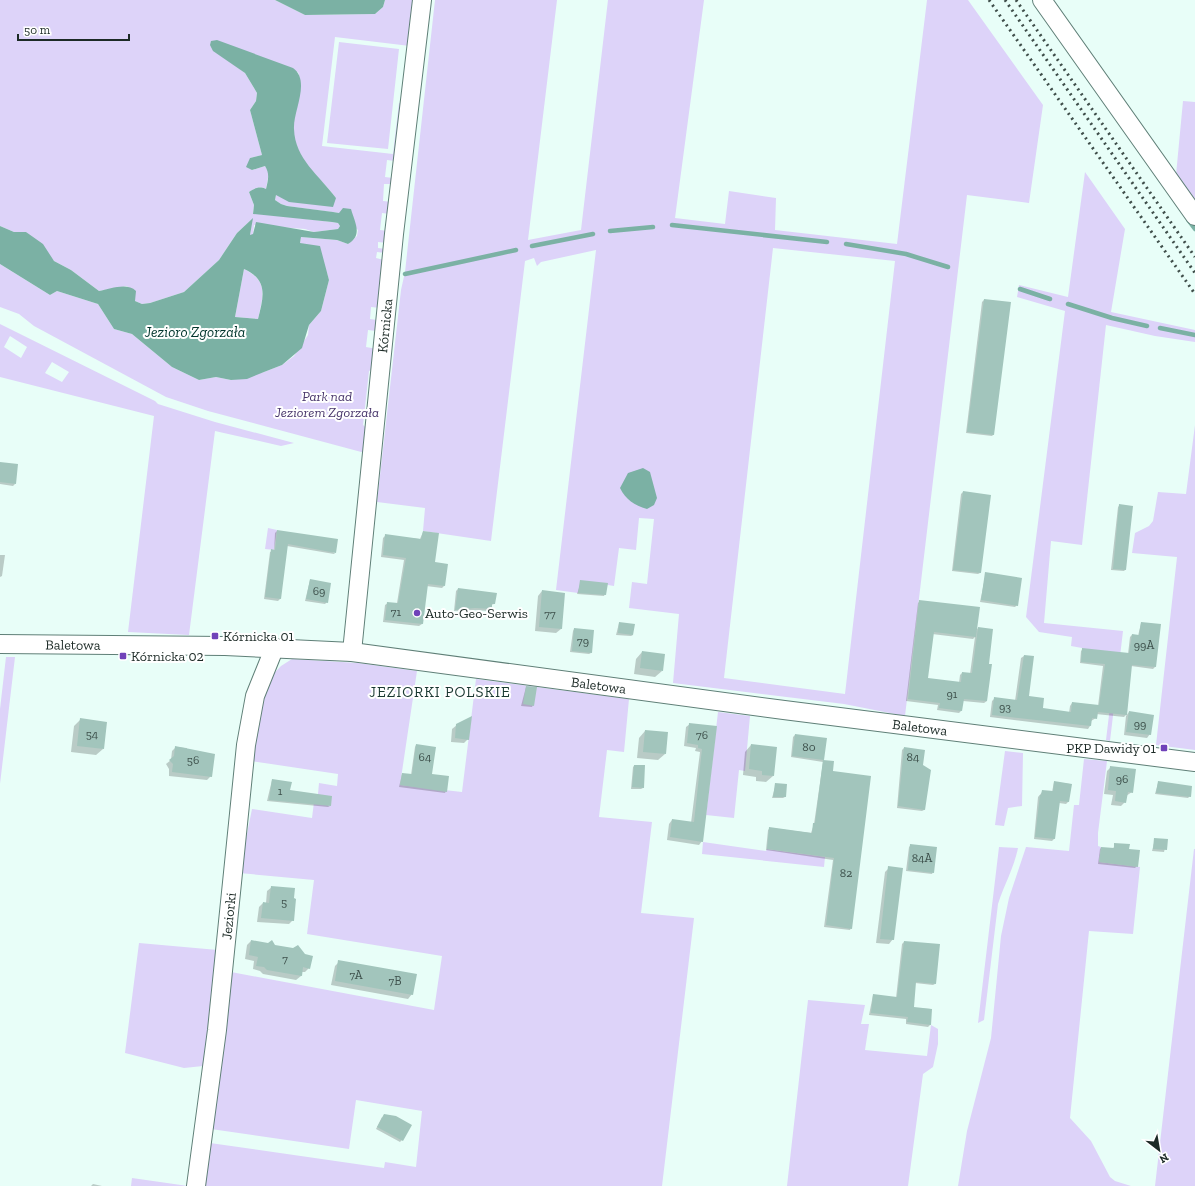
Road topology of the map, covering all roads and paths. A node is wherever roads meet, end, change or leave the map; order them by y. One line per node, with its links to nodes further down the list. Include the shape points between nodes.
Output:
1 (422, 0): 6 (street, Kórnicka, via 394,234)
2 (1042, 0): 3 (street)
3 (1195, 216)
4 (0, 644): 5 (street, Baletowa, via 226,646)
5 (274, 649): 6 (street, Baletowa); 8 (street, Jeziorki, via 255,696 246,745 218,1022)
6 (352, 652): 7 (street, Baletowa)
7 (1195, 762)
8 (196, 1186)

